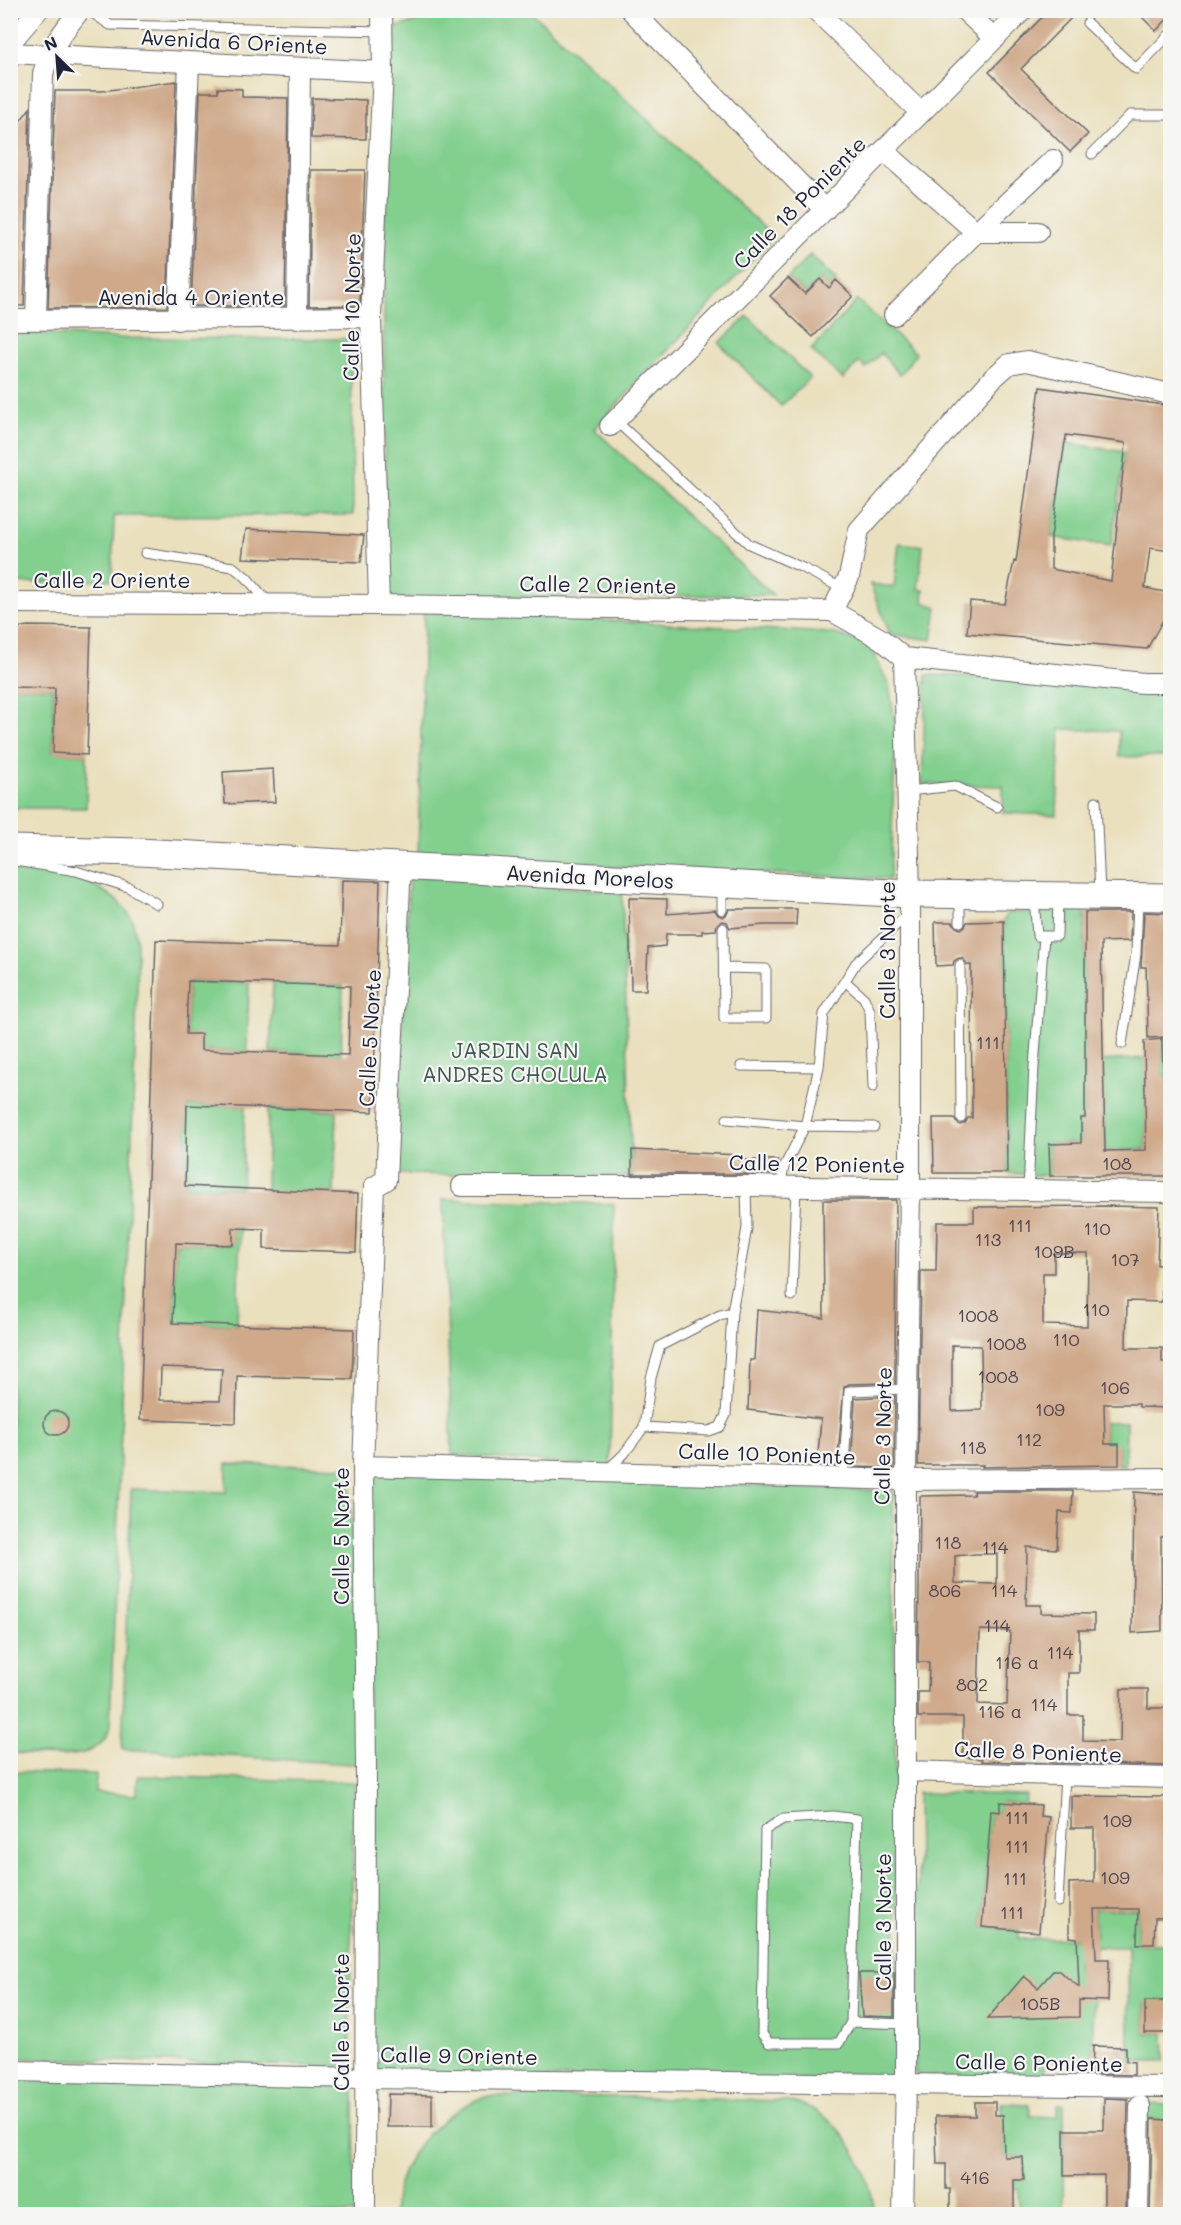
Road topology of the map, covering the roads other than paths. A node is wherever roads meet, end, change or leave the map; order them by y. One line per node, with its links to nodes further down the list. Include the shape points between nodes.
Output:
1 (38, 10): 13 (street)
2 (80, 10): 15 (street)
3 (88, 10): 10 (lane, via 110,25)
4 (382, 10): 10 (street, Calle 10 Norte)
5 (631, 10): 24 (street)
6 (816, 10): 19 (street)
7 (964, 10): 12 (street)
8 (1023, 10): 12 (street, Calle 18 Poniente)
9 (1088, 23): 11 (lane, via 1136,69)
10 (383, 31): 18 (street, Calle 10 Norte)
11 (1170, 34)
12 (995, 39): 19 (street, Calle 18 Poniente)
13 (10, 43)
14 (10, 53): 15 (street, Avenida 6 Oriente)
15 (48, 56): 16 (street, Avenida 6 Oriente); 31 (street, via 43,74)
16 (189, 63): 17 (street, Avenida 6 Oriente); 32 (street)
17 (300, 69): 18 (street, Avenida 6 Oriente); 29 (street)
18 (383, 72): 28 (street, Calle 10 Norte)
19 (921, 114): 21 (street, Calle 18 Poniente)
20 (1170, 115): 22 (lane, via 1130,115)
21 (884, 151): 24 (street, Calle 18 Poniente); 25 (street)
22 (1092, 154)
23 (1053, 160): 25 (street)
24 (825, 210): 34 (street, Calle 18 Poniente)
25 (976, 232): 26 (street); 27 (street)
26 (1038, 232)
27 (894, 315)
28 (371, 317): 29 (street, Avenida 4 Oriente); 39 (street, Calle 10 Norte)
29 (297, 319): 32 (street, Avenida 4 Oriente)
30 (10, 320): 31 (street, Avenida 4 Oriente)
31 (36, 320): 32 (street, Avenida 4 Oriente)
32 (178, 320)
33 (1170, 394): 36 (street, via 1027,361 1009,364 859,530)
34 (613, 423): 36 (lane, via 749,544)
35 (145, 553): 38 (lane, via 232,567)
36 (843, 589): 40 (street)
37 (10, 603): 38 (street, Calle 2 Oriente)
38 (270, 604): 39 (street, Calle 2 Oriente)
39 (379, 605): 40 (street, Calle 2 Oriente)
40 (832, 611): 41 (street, Calle 2 Oriente, via 881,639)
41 (904, 658): 42 (street); 43 (street, Calle 3 Norte)
42 (1170, 683)
43 (908, 791): 45 (lane, via 955,786); 55 (street, Calle 3 Norte)
44 (1096, 801): 52 (lane)
45 (998, 807)
46 (10, 849): 48 (main road, Avenida Morelos)
47 (10, 860): 56 (lane, via 76,871 128,886)
48 (401, 865): 49 (main road, Avenida Morelos); 82 (street, Calle 5 Norte, via 386,1180 374,1187)
49 (722, 883): 55 (main road, Avenida Morelos); 57 (lane)
50 (960, 894): 51 (main road, Avenida Morelos); 55 (main road, Avenida Morelos); 58 (lane)
51 (1046, 895): 52 (main road, Avenida Morelos); 60 (lane, via 1037,936); 60 (lane, via 1057,936)
52 (1100, 896): 53 (main road, Avenida Morelos)
53 (1138, 897): 54 (main road, Avenida Morelos); 64 (lane, via 1136,954)
54 (1170, 897)
55 (910, 903): 63 (lane); 75 (street, Calle 3 Norte)
56 (158, 904)
57 (722, 910)
58 (960, 922)
59 (723, 928): 62 (lane)
60 (1044, 936): 76 (lane)
61 (960, 965): 68 (lane)
62 (725, 968): 62 (lane, via 724,1018 766,1018 766,969)
63 (844, 981): 66 (lane, via 824,1014); 67 (lane, via 864,998 870,1011)
64 (1122, 1044)
65 (741, 1066): 66 (lane)
66 (819, 1067): 70 (lane)
67 (873, 1087)
68 (961, 1118)
69 (727, 1119): 70 (lane)
70 (805, 1126): 71 (lane); 74 (lane, via 784,1167)
71 (874, 1127)
72 (746, 1185): 73 (street, Calle 12 Poniente); 74 (street, Calle 12 Poniente); 79 (lane, via 747,1228)
73 (462, 1186)
74 (788, 1187): 75 (street, Calle 12 Poniente); 78 (lane)
75 (910, 1188): 76 (street, Calle 12 Poniente, via 961,1184); 80 (street, Calle 3 Norte)
76 (1028, 1190): 77 (street, Calle 12 Poniente)
77 (1170, 1192)
78 (792, 1296)
79 (732, 1311): 81 (lane, via 660,1346); 81 (lane, via 726,1414 720,1427 709,1431)
80 (907, 1389): 85 (lane, via 849,1391); 86 (street, Calle 3 Norte)
81 (644, 1427): 83 (lane)
82 (363, 1466): 83 (street, Calle 10 Poniente); 94 (street, Calle 5 Norte)
83 (604, 1472): 85 (street, Calle 10 Poniente)
84 (1170, 1478): 86 (street, Calle 10 Poniente)
85 (843, 1479): 86 (street, Calle 10 Poniente)
86 (906, 1480): 87 (street, Calle 3 Norte)
87 (905, 1771): 88 (street, Calle 8 Poniente); 92 (street, Calle 3 Norte)
88 (1065, 1775): 89 (street, Calle 8 Poniente); 90 (lane)
89 (1170, 1778)
90 (1058, 1902)
91 (851, 2022): 91 (lane, via 839,2043 769,2043 762,2034 765,1830 783,1819 857,1819); 92 (lane)
92 (906, 2024): 95 (street, Calle 3 Norte)
93 (10, 2071): 94 (street, Calle 9 Oriente)
94 (363, 2078): 95 (street, Calle 9 Oriente); 98 (street, Calle 5 Norte)
95 (906, 2084): 96 (street, Calle 6 Poniente); 99 (street, Calle 3 Norte)
96 (1170, 2087)
97 (1140, 2106): 100 (street)
98 (365, 2214)
99 (903, 2214)
100 (1138, 2214)

